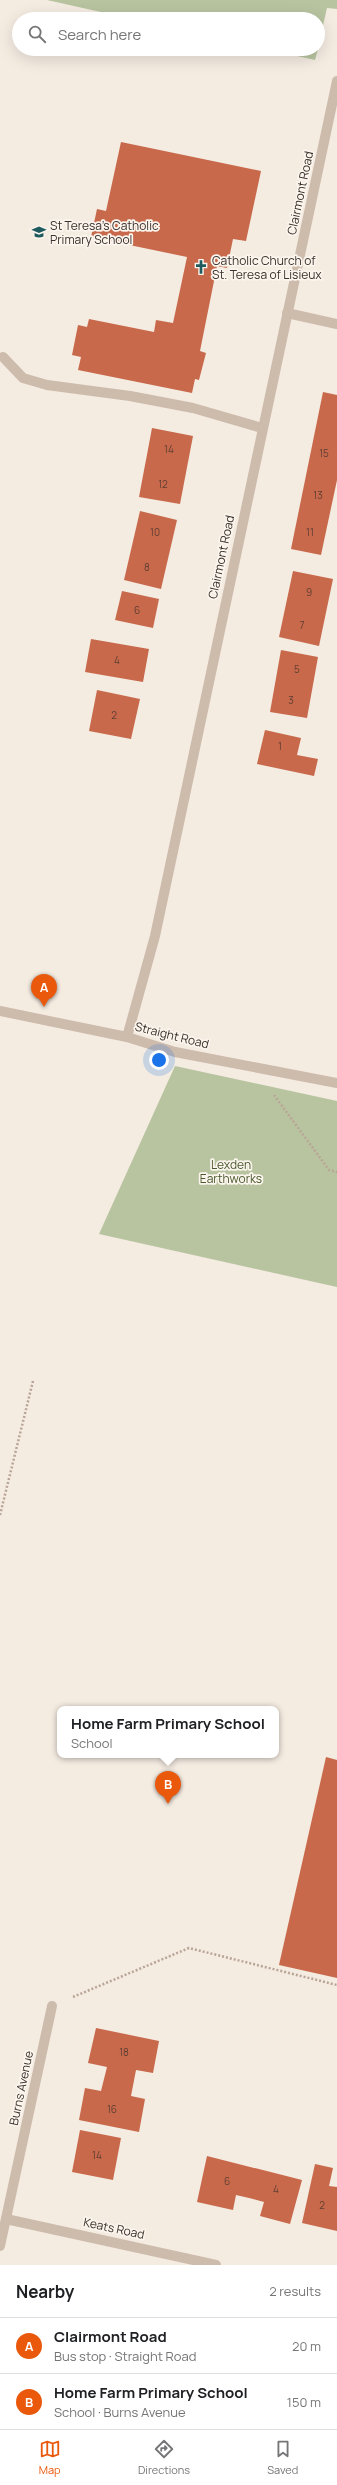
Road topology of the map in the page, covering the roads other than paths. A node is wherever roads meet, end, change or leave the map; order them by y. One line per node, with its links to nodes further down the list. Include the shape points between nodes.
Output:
1 (337, 81): 2 (street, Clairmont Road)
2 (288, 313): 3 (street); 5 (street, Clairmont Road)
3 (337, 324)
4 (3, 356): 5 (street, via 24,378 47,385 130,396 193,408)
5 (262, 428): 7 (street, Clairmont Road, via 155,936)
6 (0, 1011): 7 (street, Straight Road)
7 (127, 1037): 8 (street, Straight Road, via 175,1052)
8 (337, 1083)
9 (52, 2006): 10 (street, Burns Avenue)
10 (6, 2219): 11 (street, Burns Avenue); 12 (street, Keats Road)
11 (0, 2246)
12 (216, 2265)

